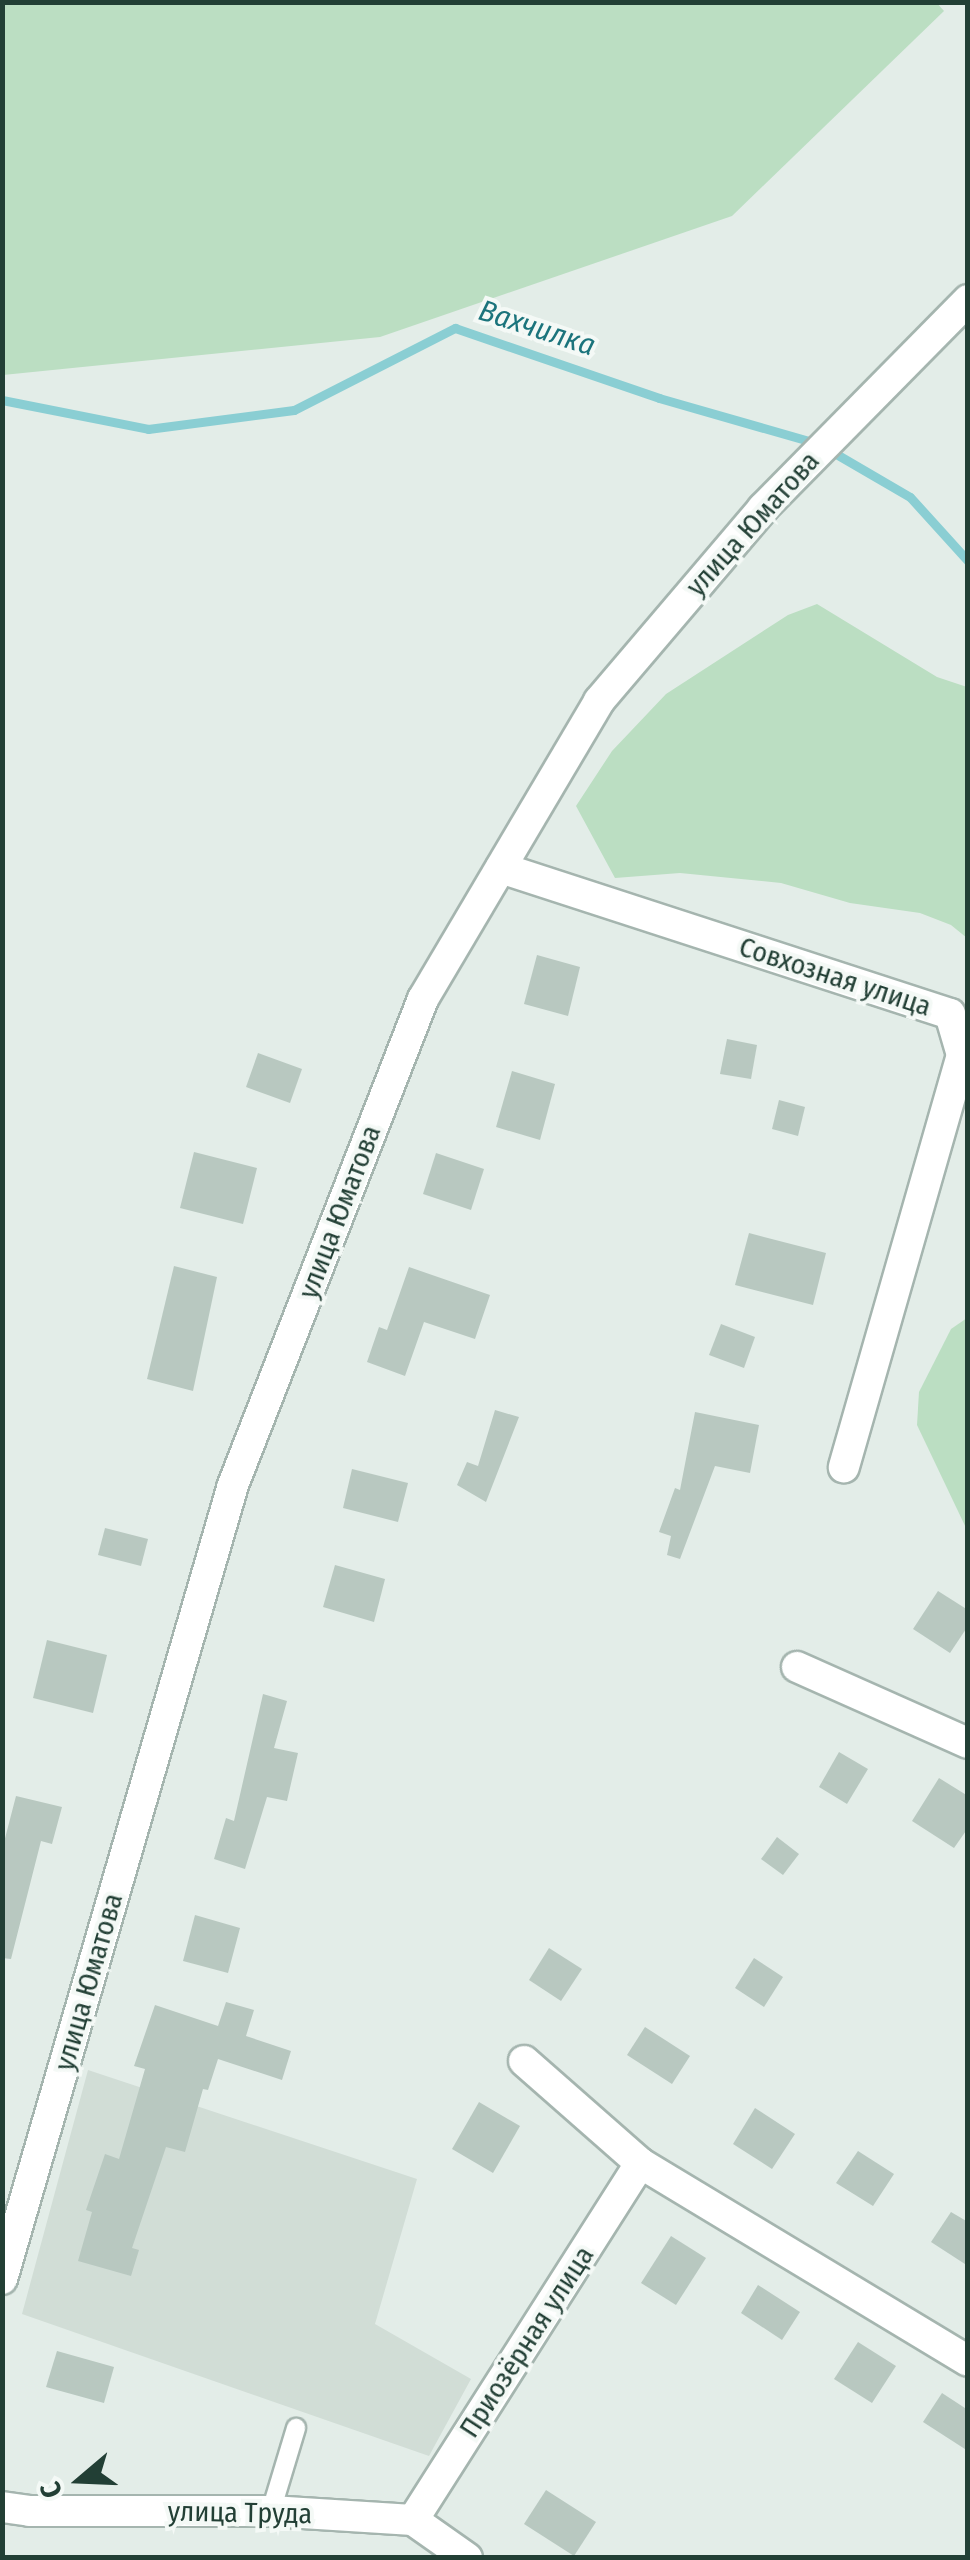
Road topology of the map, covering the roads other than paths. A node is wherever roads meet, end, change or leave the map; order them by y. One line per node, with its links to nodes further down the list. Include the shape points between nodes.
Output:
1 (968, 300): 2 (street, улица Юматова, via 763,508 599,701)
2 (500, 868): 3 (street, Совхозная улица, via 950,1014 962,1055); 8 (street, улица Юматова, via 424,999 233,1485)
3 (844, 1467)
4 (797, 1667): 5 (street)
5 (968, 1742)
6 (524, 2062): 7 (street)
7 (640, 2164): 10 (street); 14 (street, Приозёрная улица)
8 (8, 2238): 9 (street, улица Юматова)
9 (2, 2279)
10 (968, 2360)
11 (296, 2428): 13 (lane)
12 (2, 2507): 13 (street, улица Труда)
13 (271, 2511): 14 (street, улица Труда)
14 (413, 2520): 15 (street)
15 (466, 2558)

